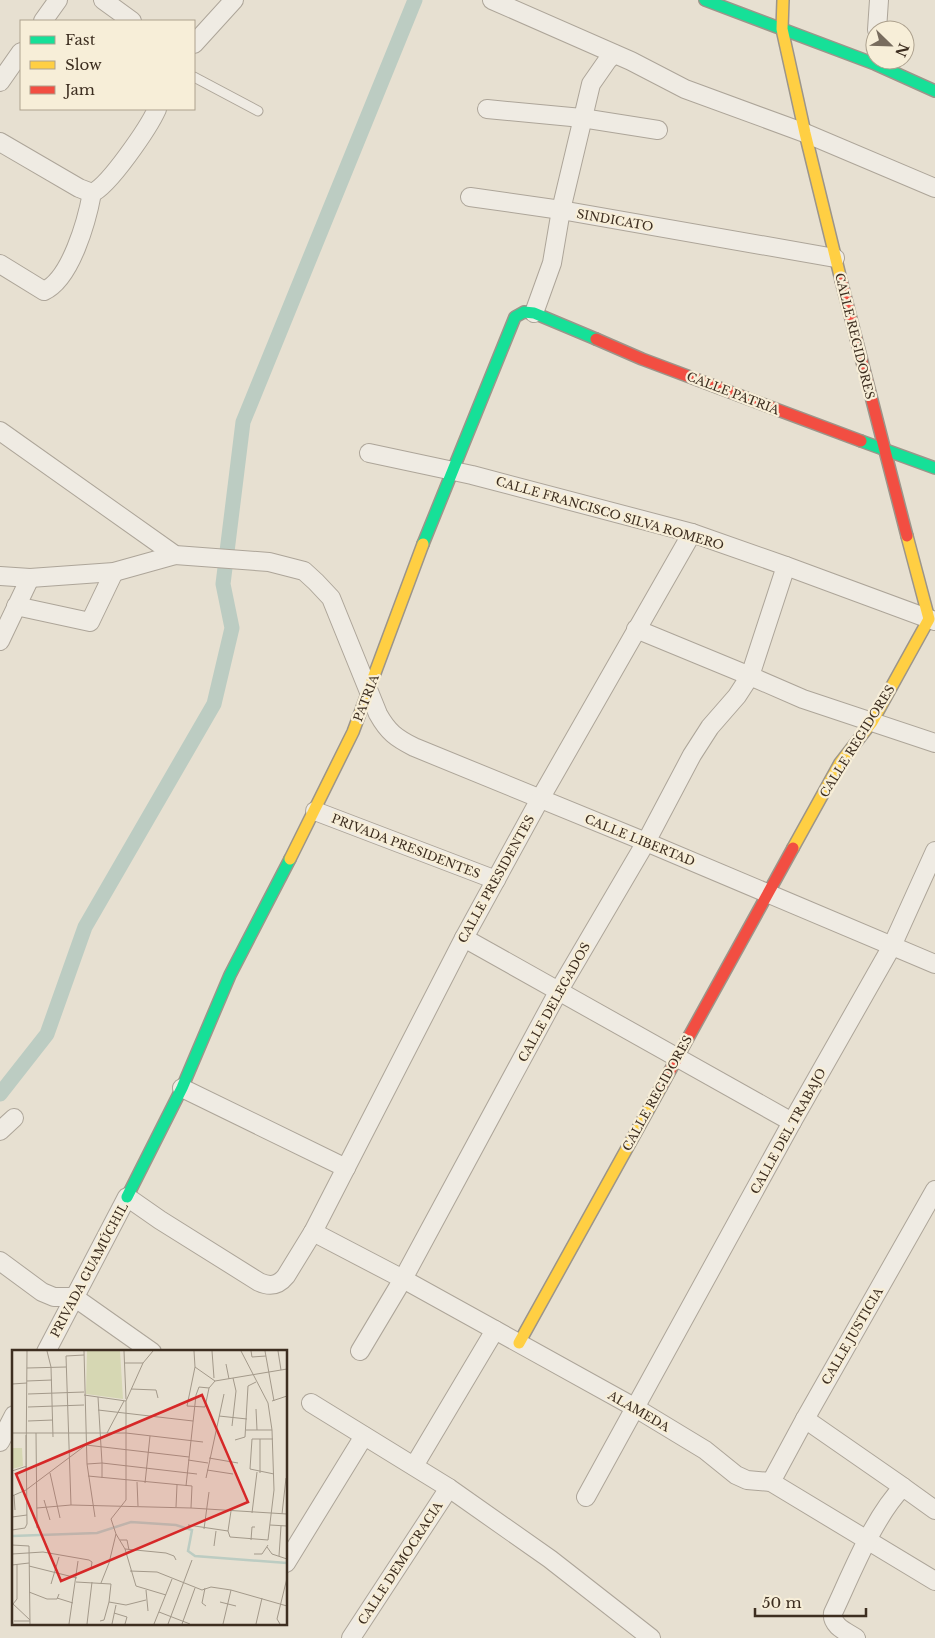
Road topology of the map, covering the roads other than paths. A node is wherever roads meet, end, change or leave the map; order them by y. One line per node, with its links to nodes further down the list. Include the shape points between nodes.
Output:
1 (58, 0): 8 (street)
2 (103, 0): 9 (street)
3 (234, 0): 12 (street)
4 (492, 0): 14 (street)
5 (705, 0): 11 (street)
6 (783, 0): 11 (street, CALLE REGIDORES)
7 (879, 0): 10 (street)
8 (44, 20)
9 (131, 20)
10 (878, 20)
11 (782, 29): 15 (street); 25 (street, CALLE REGIDORES)
12 (195, 43)
13 (20, 53): 18 (street)
14 (614, 54): 23 (street, SINDICATO, via 591,84); 25 (street, via 685,89)
15 (865, 58)
16 (892, 70): 19 (street)
17 (195, 78): 22 (lane)
18 (0, 82)
19 (934, 89)
20 (487, 109): 23 (street)
21 (156, 110): 28 (street, via 136,144 101,187)
22 (258, 112)
23 (582, 118): 24 (street); 30 (street, SINDICATO)
24 (658, 130)
25 (805, 133): 27 (street); 31 (street, CALLE REGIDORES)
26 (0, 142): 28 (street)
27 (935, 188)
28 (92, 193): 32 (street, via 86,222 64,272 53,287 44,291)
29 (470, 197): 30 (street)
30 (561, 210): 31 (street, SINDICATO); 33 (street, via 552,263)
31 (835, 258): 35 (street, CALLE REGIDORES)
32 (0, 264)
33 (534, 313): 35 (street, CALLE PATRIA, via 642,359); 38 (street, PATRIA, via 520,312 515,317)
34 (0, 431): 40 (street)
35 (883, 448): 37 (street, CALLE PATRIA); 46 (street, CALLE REGIDORES)
36 (370, 453): 38 (street, CALLE FRANCISCO SILVA ROMERO)
37 (935, 468)
38 (452, 471): 39 (street, CALLE FRANCISCO SILVA ROMERO); 50 (street, PATRIA)
39 (692, 533): 41 (street, CALLE FRANCISCO SILVA ROMERO); 47 (street, CALLE PRESIDENTES)
40 (175, 555): 42 (street); 50 (street, CALLE LIBERTAD, via 258,561 304,571 331,598)
41 (786, 566): 46 (street, CALLE FRANCISCO SILVA ROMERO); 49 (street, CALLE DELEGADOS)
42 (114, 572): 44 (street); 45 (street, via 90,622)
43 (0, 576): 44 (street)
44 (30, 578): 45 (street)
45 (16, 606): 48 (street)
46 (932, 620): 51 (street, CALLE REGIDORES)
47 (636, 629): 49 (street); 53 (street, CALLE PRESIDENTES)
48 (0, 641)
49 (750, 676): 51 (street, via 803,699); 55 (street, CALLE DELEGADOS, via 692,755)
50 (369, 691): 53 (street, CALLE LIBERTAD, via 385,727 396,738); 54 (street, PATRIA)
51 (872, 722): 52 (street); 58 (street, CALLE REGIDORES, via 840,763)
52 (935, 743)
53 (540, 799): 55 (street, CALLE LIBERTAD); 57 (street, CALLE PRESIDENTES)
54 (315, 812): 57 (street, PRIVADA PRESIDENTES); 64 (street, PATRIA, via 230,975)
55 (646, 842): 58 (street, CALLE LIBERTAD); 62 (street, CALLE DELEGADOS)
56 (935, 851): 60 (street, CALLE DEL TRABAJO)
57 (496, 880): 59 (street, CALLE PRESIDENTES)
58 (769, 894): 60 (street, CALLE LIBERTAD); 63 (street, CALLE REGIDORES)
59 (464, 938): 62 (street); 68 (street, CALLE PRESIDENTES)
60 (892, 946): 61 (street, CALLE LIBERTAD); 66 (street, CALLE DEL TRABAJO)
61 (935, 964)
62 (558, 992): 63 (street); 73 (street, CALLE DELEGADOS)
63 (676, 1059): 66 (street); 76 (street, CALLE REGIDORES)
64 (182, 1088): 68 (street); 70 (street, PATRIA)
65 (14, 1118): 67 (street)
66 (792, 1122): 81 (street, CALLE DEL TRABAJO)
67 (0, 1131)
68 (346, 1168): 71 (street, CALLE PRESIDENTES)
69 (935, 1190): 83 (street, CALLE JUSTICIA)
70 (127, 1197): 71 (street, PRIVADA GUAMÚCHIL, via 267,1286 281,1282); 74 (street, PRIVADA GUAMÚCHIL)
71 (313, 1232): 73 (street, ALAMEDA)
72 (0, 1261): 74 (street, via 42,1292 54,1297)
73 (403, 1279): 75 (street, ALAMEDA); 79 (street, CALLE DELEGADOS)
74 (74, 1297): 77 (street, PRIVADA GUAMÚCHIL); 78 (street)
75 (495, 1330): 76 (street, ALAMEDA); 86 (street)
76 (518, 1343): 81 (street, ALAMEDA)
77 (47, 1350)
78 (149, 1350)
79 (360, 1350)
80 (311, 1403): 84 (street)
81 (634, 1407): 87 (street, ALAMEDA, via 705,1450 736,1475 747,1480); 90 (street, CALLE DEL TRABAJO)
82 (12, 1419): 85 (street)
83 (804, 1419): 87 (street, CALLE JUSTICIA); 88 (street)
84 (364, 1436): 86 (street); 93 (street)
85 (0, 1442)
86 (414, 1466): 89 (street)
87 (771, 1482): 92 (street, ALAMEDA)
88 (903, 1487): 91 (street); 92 (street, via 892,1498)
89 (449, 1488): 95 (street, CALLE DEMOCRACIA); 96 (street, via 550,1559)
90 (586, 1497)
91 (935, 1510)
92 (867, 1542): 94 (street, ALAMEDA); 97 (street, via 832,1617 836,1625)
93 (288, 1560)
94 (935, 1582)
95 (351, 1638)
96 (650, 1638)
97 (856, 1638)

